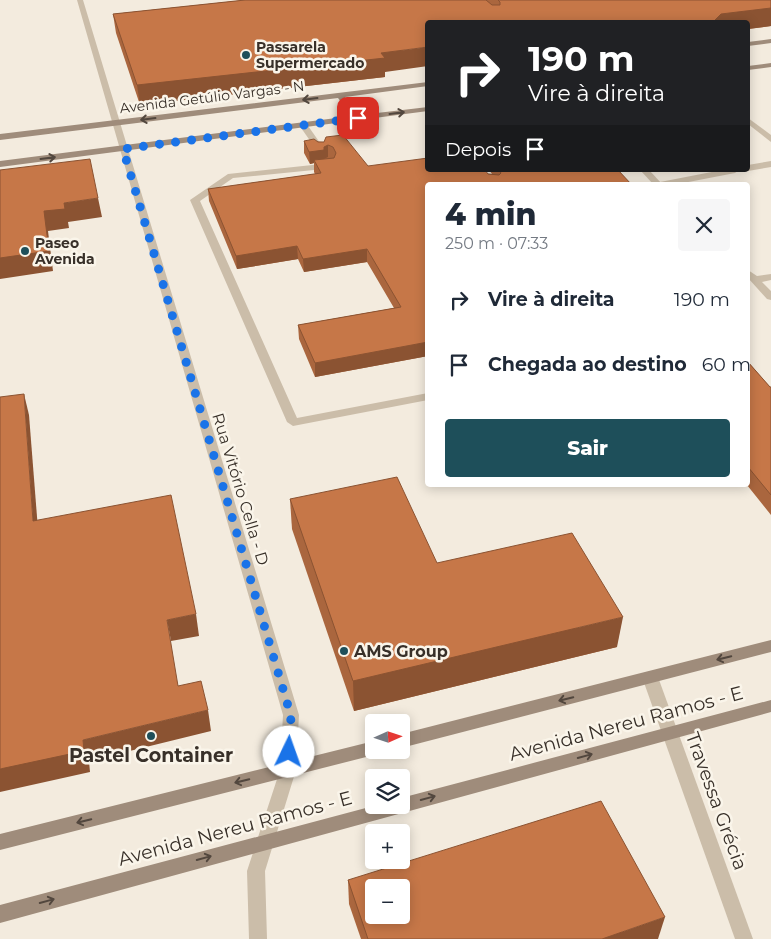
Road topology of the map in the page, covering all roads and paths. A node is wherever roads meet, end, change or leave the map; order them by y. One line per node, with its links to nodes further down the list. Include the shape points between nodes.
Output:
1 (80, 0): 11 (street, Rua Vitório Cella - D)
2 (771, 41): 3 (street)
3 (750, 44)
4 (771, 65): 5 (street)
5 (750, 68)
6 (425, 84): 7 (street, Avenida Getúlio Vargas - N)
7 (340, 95): 9 (street); 11 (street, Avenida Getúlio Vargas - N, one-way to 11)
8 (425, 109): 9 (street, one-way to 8)
9 (358, 118): 12 (street)
10 (750, 122): 14 (street)
11 (116, 123): 13 (street, Avenida Getúlio Vargas - N); 15 (street, Rua Vitório Cella - D)
12 (303, 125): 15 (street); 16 (street)
13 (0, 137)
14 (771, 139)
15 (123, 149): 18 (street, one-way to 15); 35 (street, Rua Vitório Cella - D, via 291,716)
16 (321, 150)
17 (329, 162): 28 (street, via 331,166 231,176 195,200 293,422)
18 (0, 164)
19 (771, 164): 20 (street)
20 (750, 168)
21 (646, 172): 23 (street)
22 (719, 172): 24 (street)
23 (656, 182)
24 (673, 182)
25 (751, 277): 26 (street); 27 (street)
26 (771, 277)
27 (771, 297)
28 (425, 397)
29 (771, 646): 30 (street, one-way to 30)
30 (650, 677): 32 (street, Travessa Grécia); 33 (street, one-way to 33)
31 (771, 706): 32 (street, Avenida Nereu Ramos - E)
32 (670, 733): 36 (street, Avenida Nereu Ramos - E, one-way to 32); 40 (street, Travessa Grécia)
33 (410, 739)
34 (365, 750): 35 (street)
35 (288, 770): 36 (street, Rua Vitório Cella - D); 37 (street, one-way to 37)
36 (266, 841): 38 (street, Avenida Nereu Ramos - E, one-way to 36); 39 (street, Rua Vitório Cella - D, via 256,871)
37 (0, 842)
38 (0, 914)
39 (258, 939)
40 (744, 939)

